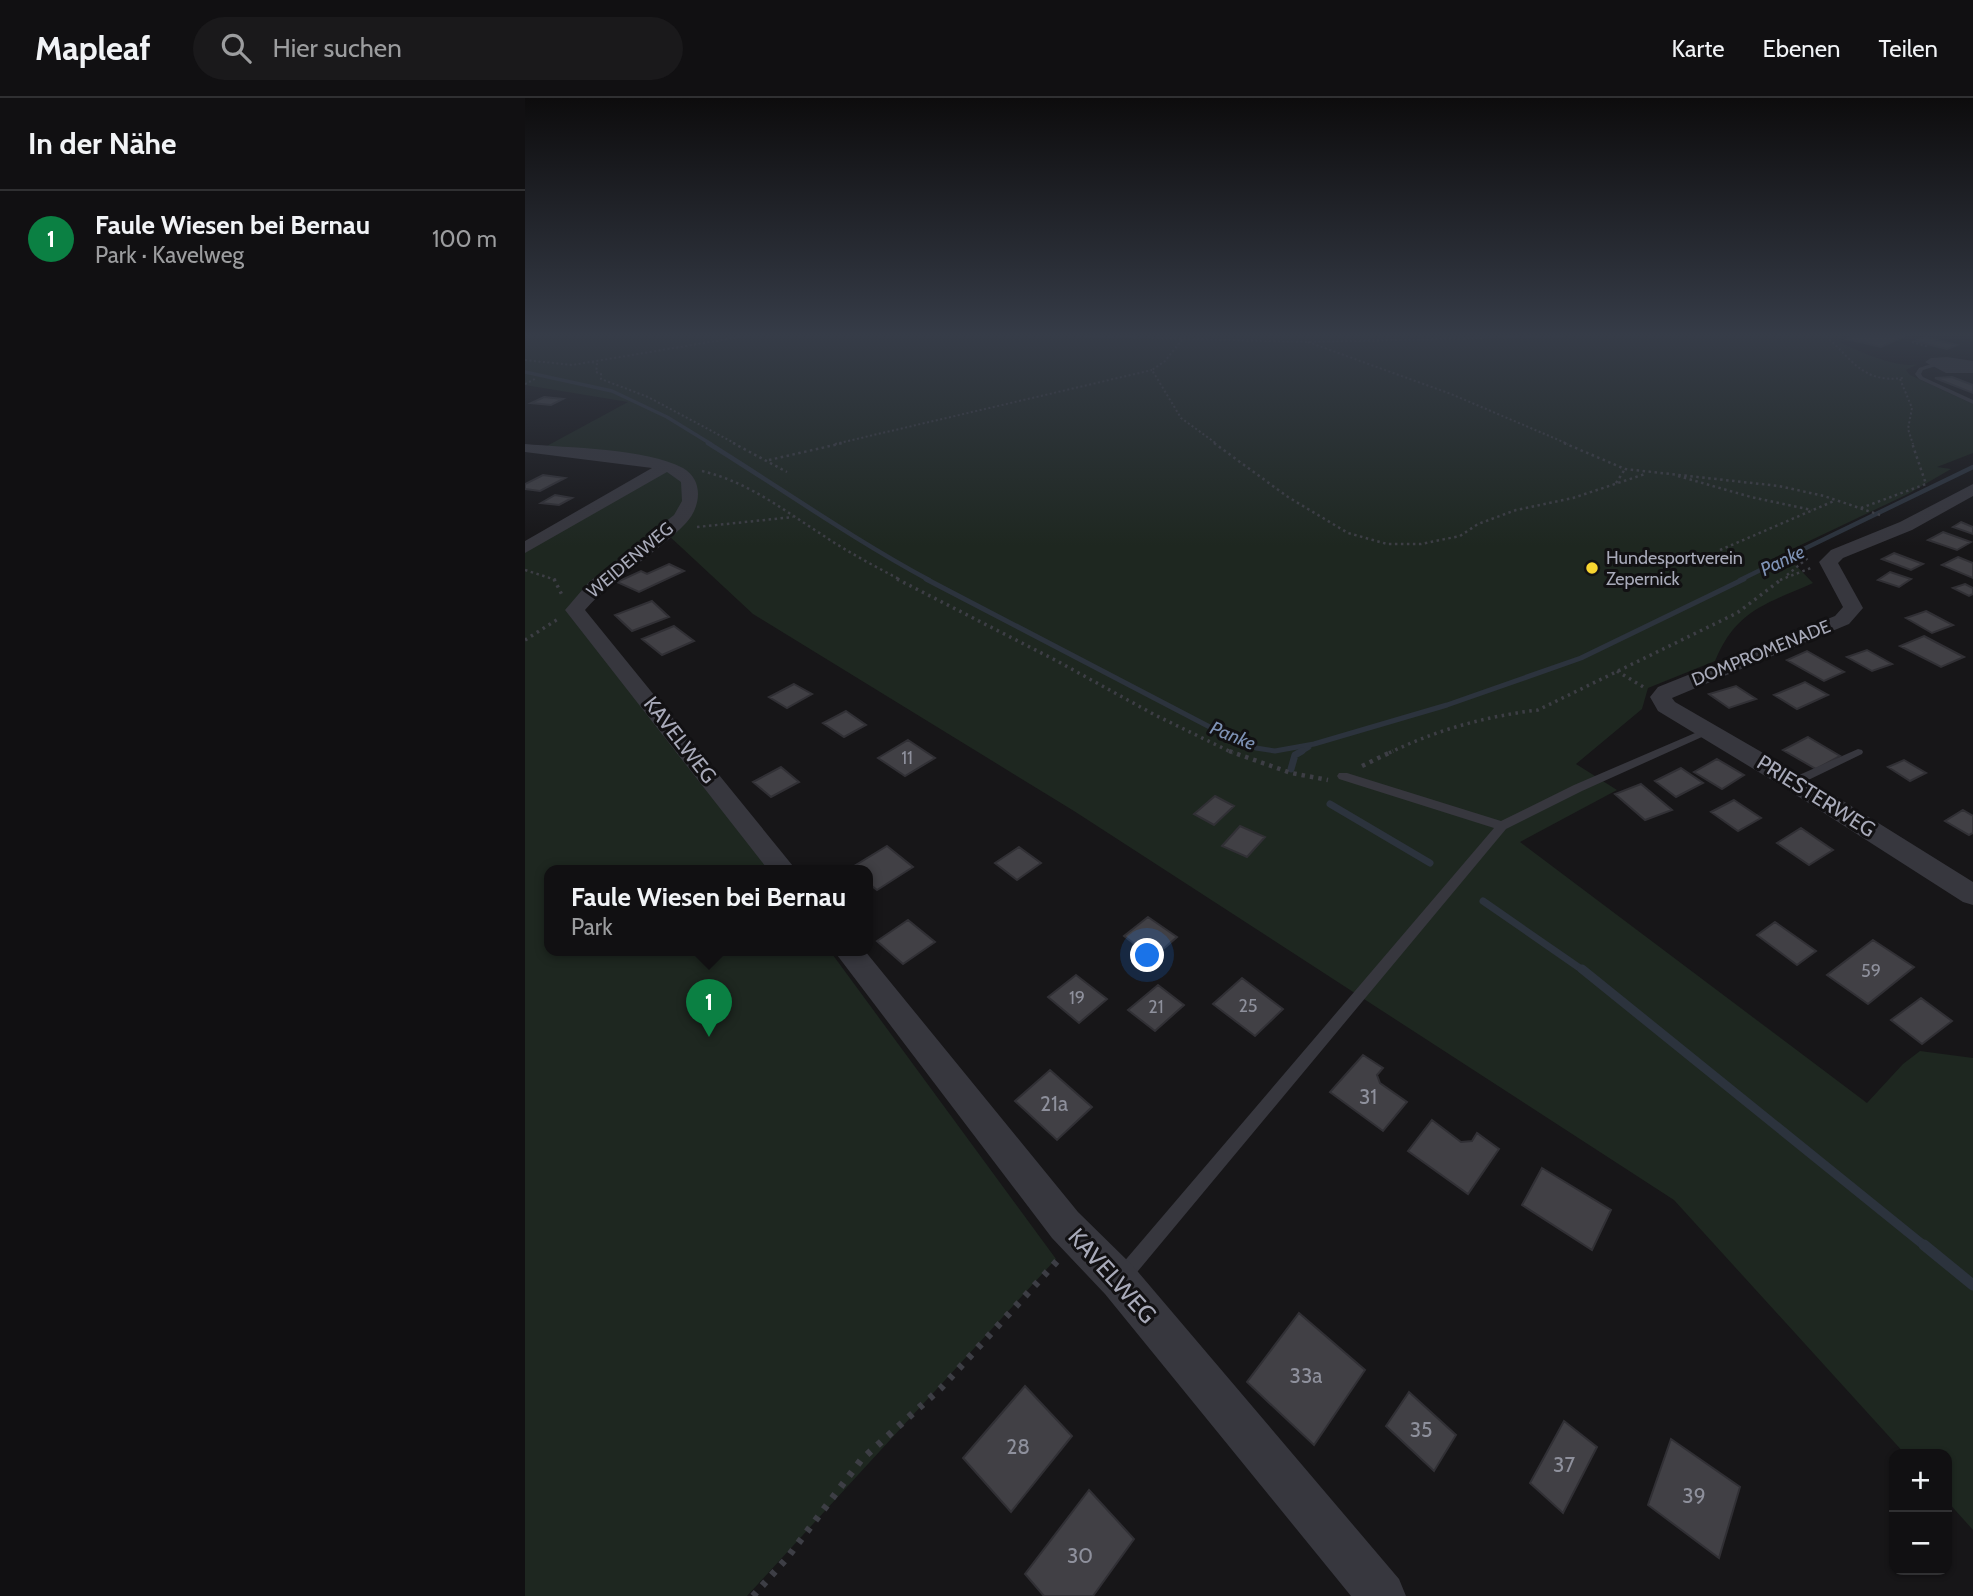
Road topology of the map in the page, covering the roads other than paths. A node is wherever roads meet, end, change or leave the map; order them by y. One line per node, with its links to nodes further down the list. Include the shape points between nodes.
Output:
1 (525, 448): 2 (street)
2 (668, 468): 4 (street); 5 (street, WEIDENWEG, via 688,481 688,509 596,586)
3 (1973, 489): 6 (street, DOMPROMENADE, via 1828,562 1853,608 1842,620)
4 (525, 548)
5 (575, 610): 12 (street, KAVELWEG)
6 (1661, 697): 7 (street, PRIESTERWEG, via 1666,706)
7 (1709, 730): 10 (street, PRIESTERWEG); 11 (lane)
8 (1858, 752): 10 (lane)
9 (1343, 776): 11 (lane)
10 (1794, 782): 13 (street, PRIESTERWEG)
11 (1502, 826): 15 (lane)
12 (779, 865)
13 (1973, 895)
14 (852, 956): 15 (street, KAVELWEG, via 1077,1238)
15 (1119, 1280): 16 (street, KAVELWEG)
16 (1382, 1596)

